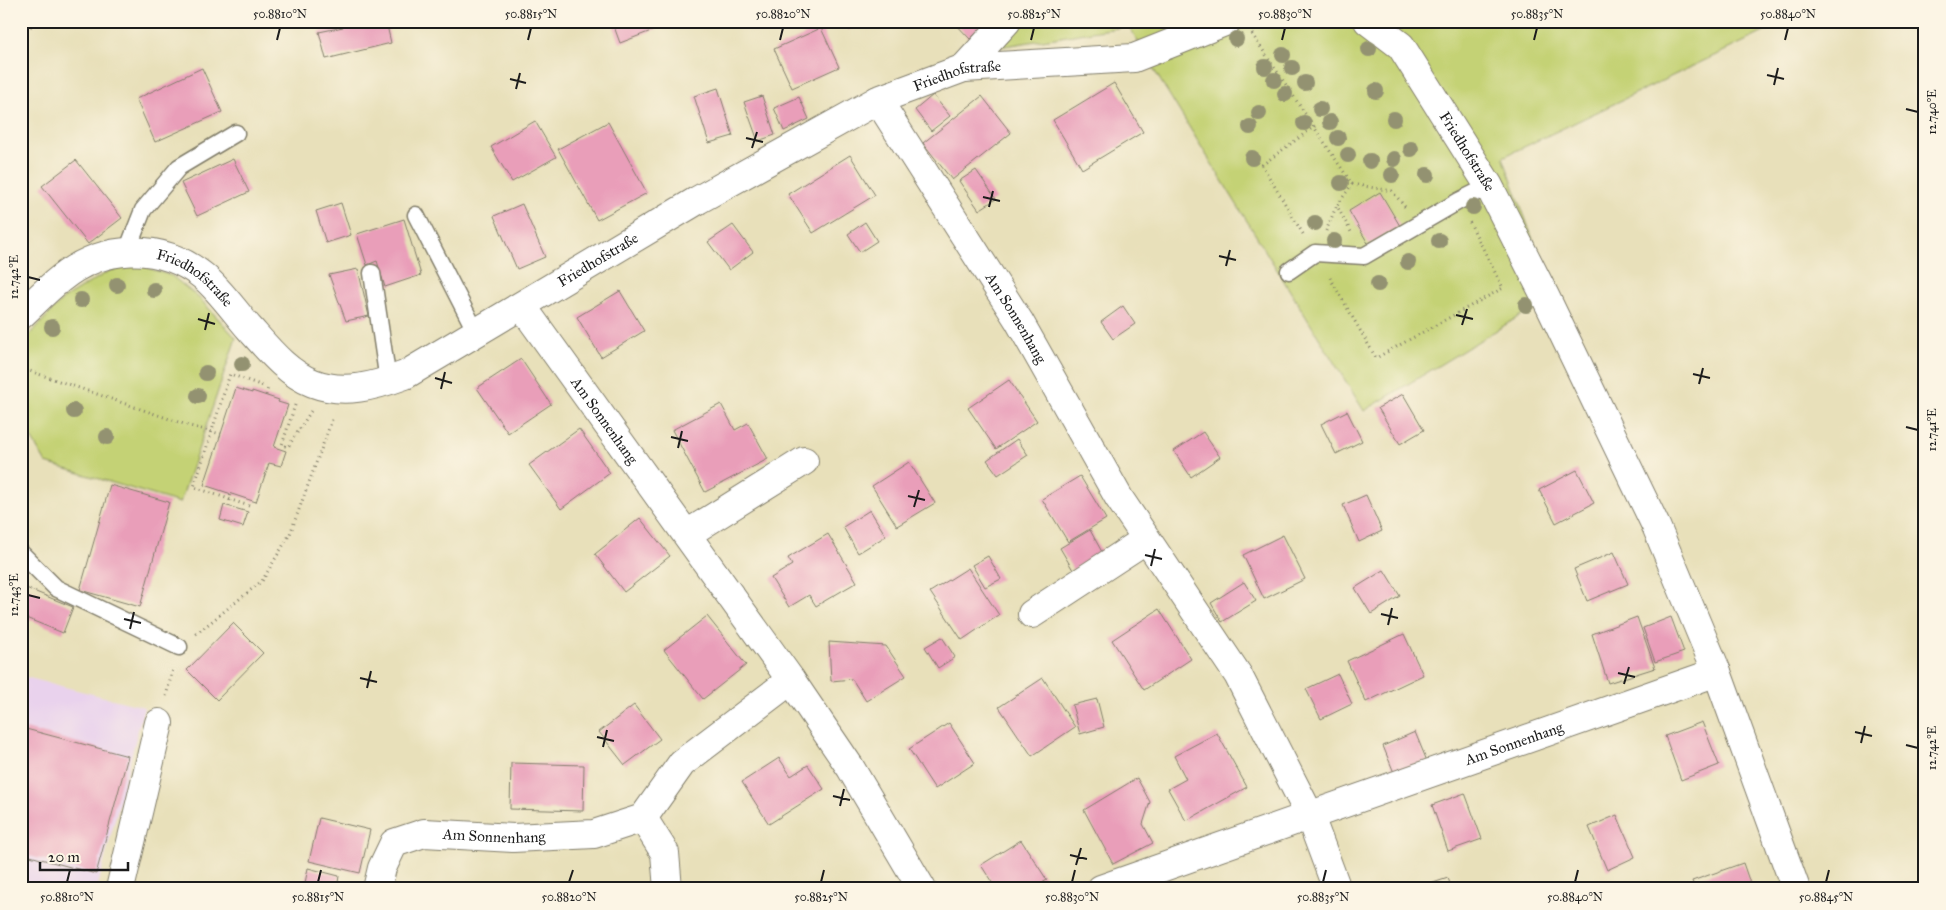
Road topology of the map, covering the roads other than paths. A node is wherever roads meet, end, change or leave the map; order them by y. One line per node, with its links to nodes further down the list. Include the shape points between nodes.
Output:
1 (1007, 21): 4 (street)
2 (1368, 21): 7 (street, Friedhofstraße, via 1401,46)
3 (1238, 26): 4 (street, Friedhofstraße, via 1134,58)
4 (964, 68): 5 (street, Friedhofstraße)
5 (878, 100): 12 (street, Friedhofstraße, via 698,200); 18 (street, Am Sonnenhang, via 1019,321)
6 (236, 133): 9 (lane, via 179,167 143,210)
7 (1490, 186): 10 (lane, via 1364,256 1315,254); 22 (street, Friedhofstraße, via 1656,526)
8 (416, 215): 14 (lane)
9 (127, 251): 13 (street, Friedhofstraße, via 112,252 61,278); 15 (street, Friedhofstraße, via 162,255 203,276 280,363 311,383 344,389 376,386)
10 (1288, 271)
11 (372, 273): 15 (lane)
12 (522, 306): 14 (street, Friedhofstraße); 17 (street, Am Sonnenhang)
13 (21, 315)
14 (476, 332): 15 (street, Friedhofstraße)
15 (388, 381)
16 (804, 461): 17 (street)
17 (687, 534): 23 (street, Am Sonnenhang)
18 (1145, 540): 20 (street); 25 (street, Am Sonnenhang, via 1238,676)
19 (21, 553): 21 (lane, via 56,588)
20 (1032, 614)
21 (179, 647)
22 (1717, 672): 25 (street, Am Sonnenhang); 33 (street)
23 (792, 680): 26 (street, via 682,763); 30 (street, Am Sonnenhang, via 850,767)
24 (159, 723): 27 (street)
25 (1309, 814): 31 (street, Am Sonnenhang); 32 (street, Am Sonnenhang)
26 (643, 818): 28 (street, Am Sonnenhang, via 594,834 513,838 424,833 394,843 382,868); 29 (street, via 665,853)
27 (120, 889)
28 (377, 889)
29 (668, 889)
30 (922, 889)
31 (1101, 889)
32 (1337, 889)
33 (1796, 889)

